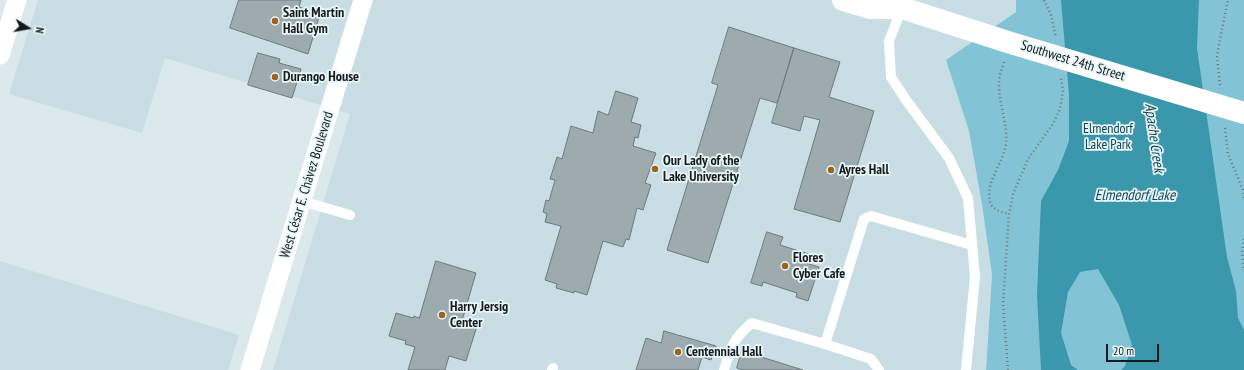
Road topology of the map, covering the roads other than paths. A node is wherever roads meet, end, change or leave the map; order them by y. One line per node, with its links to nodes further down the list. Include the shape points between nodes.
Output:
1 (17, 0): 5 (street)
2 (363, 0): 7 (street, West César E. Chávez Boulevard)
3 (843, 0): 4 (main road, Southwest 24th Street, via 870,8)
4 (899, 3): 6 (main road, Southwest 24th Street, via 1011,43 1051,47); 9 (lane, via 889,41 891,77 949,158 968,198)
5 (0, 55)
6 (1242, 112)
7 (302, 200): 8 (lane); 11 (street, West César E. Chávez Boulevard)
8 (350, 215)
9 (972, 245): 10 (lane, via 871,216 864,219); 14 (lane, via 975,277)
10 (825, 344): 12 (lane, via 752,323 742,331 730,348); 13 (lane, via 871,359)
11 (250, 370)
12 (724, 370)
13 (879, 370)
14 (966, 370)

